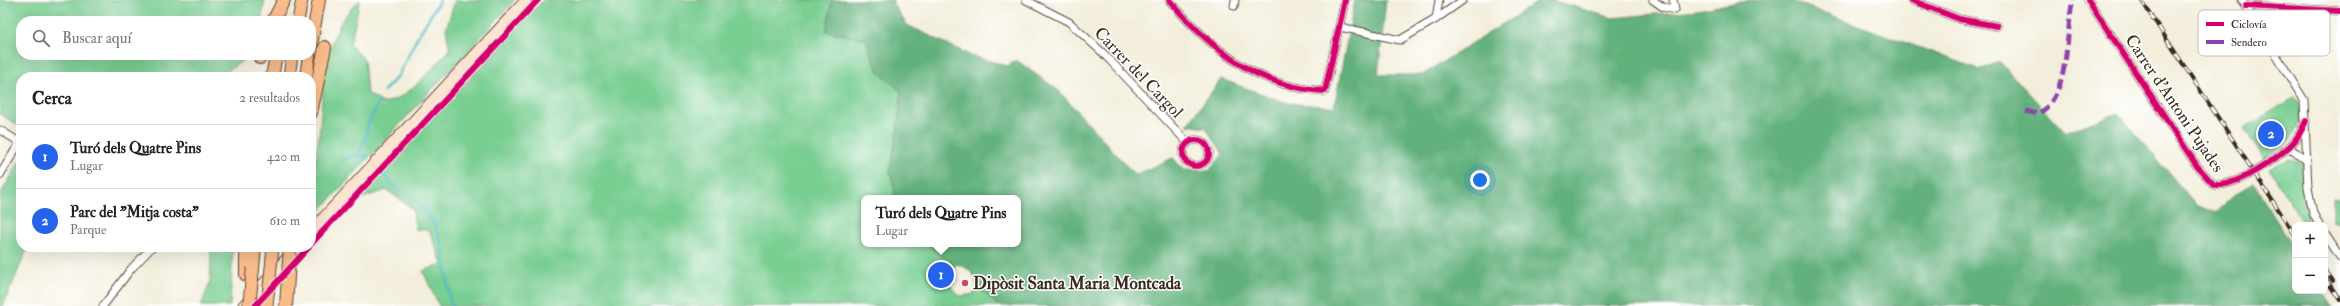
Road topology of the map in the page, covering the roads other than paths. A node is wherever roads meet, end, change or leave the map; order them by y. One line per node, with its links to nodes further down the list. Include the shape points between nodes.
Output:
1 (285, 0): 18 (highway); 19 (highway)
2 (302, 0): 20 (highway)
3 (319, 0): 21 (highway)
4 (526, 0): 43 (main road)
5 (1026, 0): 37 (street, Carrer del Cargol, via 1069,22 1103,53)
6 (1169, 0): 24 (street, via 1217,48 1259,76 1301,90 1325,91)
7 (1345, 0): 24 (street)
8 (1439, 0): 22 (street)
9 (1463, 0): 22 (street)
10 (1653, 0): 11 (street, via 1663,7 1675,10)
11 (1673, 0)
12 (1911, 0): 23 (street, via 1959,19)
13 (2088, 0): 39 (street, Carrer d'Antoni Pujades, via 2197,166 2214,185 2235,181)
14 (2244, 3): 15 (street)
15 (2328, 10)
16 (2330, 10): 17 (street)
17 (2340, 11)
18 (277, 16)
19 (282, 16)
20 (299, 16)
21 (316, 17)
22 (1436, 19): 24 (street, via 1400,40)
23 (1997, 26)
24 (1340, 28)
25 (325, 47): 33 (highway)
26 (2277, 56): 34 (street, via 2301,95)
27 (275, 60): 30 (highway)
28 (291, 60): 31 (highway)
29 (308, 60): 32 (highway)
30 (273, 72)
31 (290, 72)
32 (307, 72)
33 (316, 89)
34 (2306, 121): 39 (street, Carrer d'Antoni Pujades, via 2299,135); 40 (street)
35 (0, 130): 36 (street)
36 (16, 139)
37 (1188, 143)
38 (16, 150): 41 (street)
39 (2285, 150): 40 (street, via 2292,149)
40 (2306, 160): 42 (street, via 2311,206)
41 (0, 175)
42 (2319, 222)
43 (316, 226)
44 (2328, 239): 51 (street)
45 (147, 252): 53 (street, via 131,269)
46 (247, 252): 52 (highway)
47 (254, 252): 52 (highway)
48 (272, 252): 56 (highway, bridge)
49 (290, 252): 57 (highway, bridge)
50 (292, 252): 54 (main road)
51 (2340, 257)
52 (250, 272): 55 (highway, bridge)
53 (104, 306)
54 (243, 306)
55 (248, 306)
56 (267, 306)
57 (286, 306)

